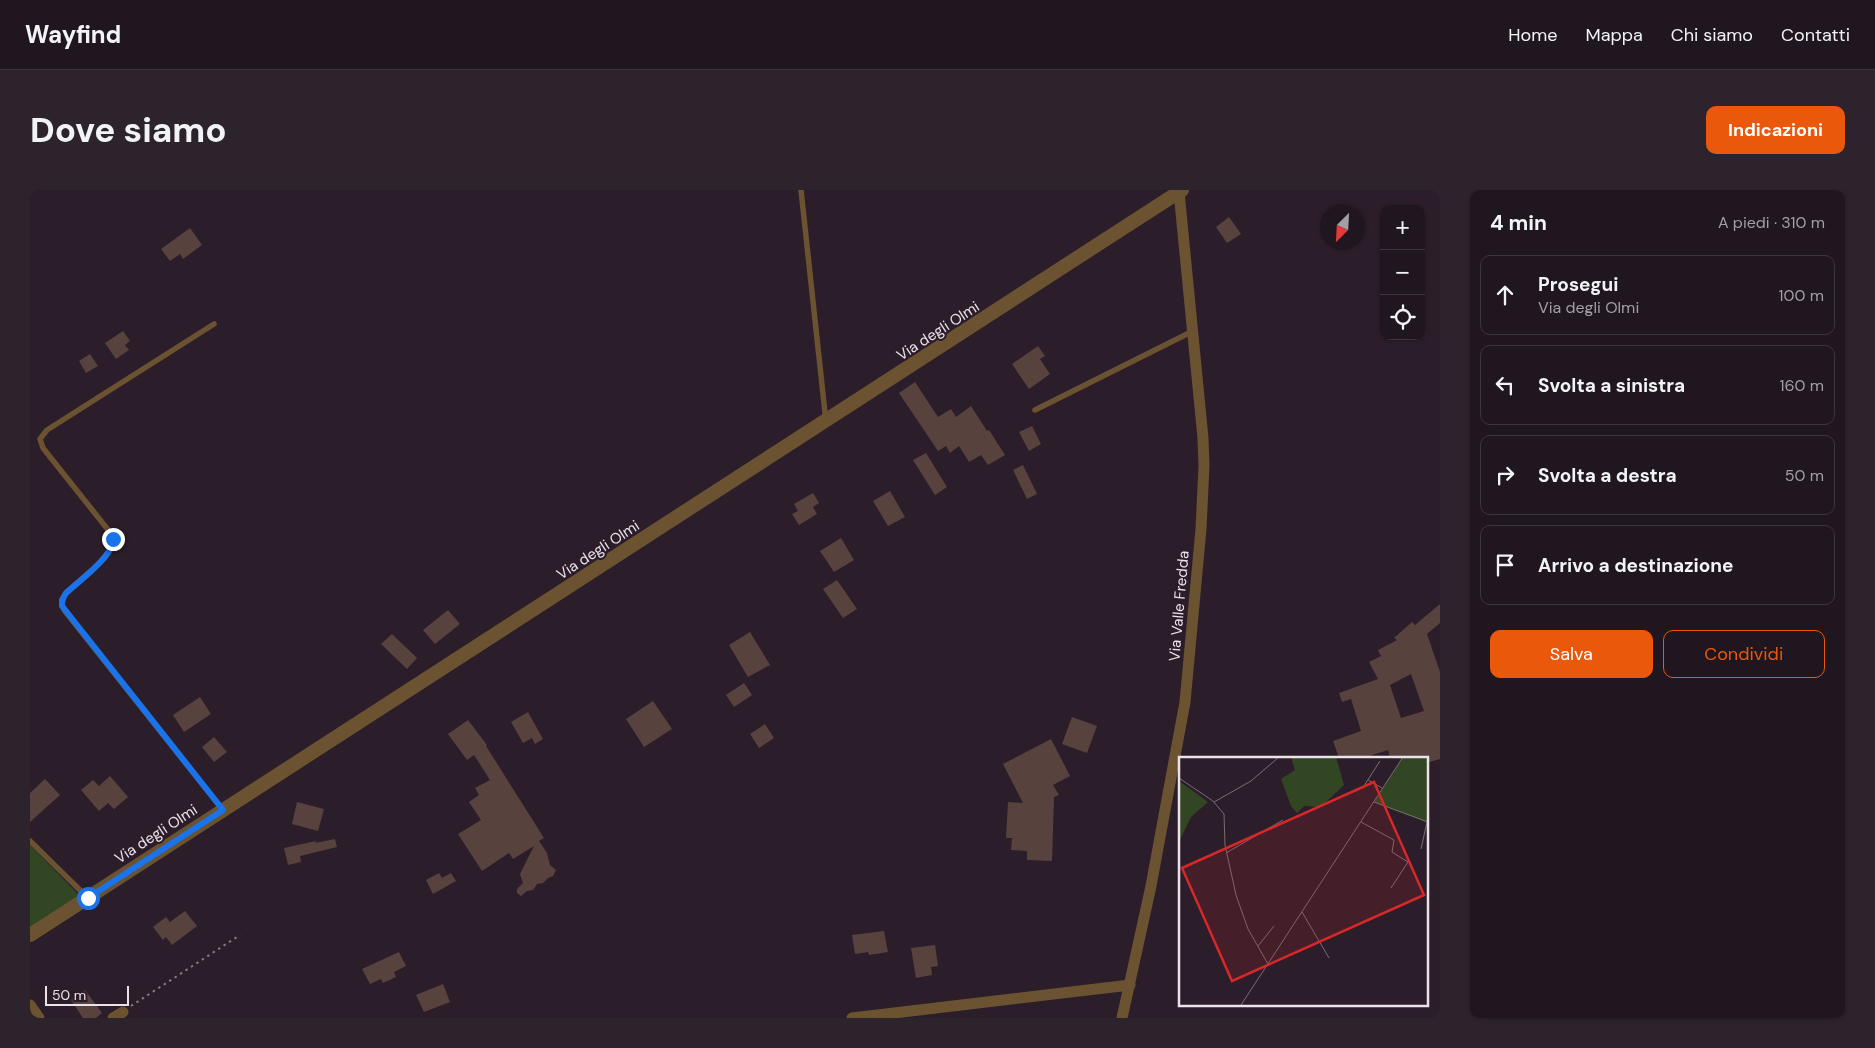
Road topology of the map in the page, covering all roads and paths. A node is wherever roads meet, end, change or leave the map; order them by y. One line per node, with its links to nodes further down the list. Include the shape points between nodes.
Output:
1 (801, 190): 6 (lane)
2 (1181, 191): 4 (street, Via Valle Fredda); 6 (street, Via degli Olmi)
3 (214, 324): 7 (lane, via 47,430 40,439 43,448 113,539 106,556 64,596 64,610)
4 (1193, 331): 5 (lane); 12 (street, Via Valle Fredda, via 1204,466 1188,677)
5 (1035, 410)
6 (826, 423): 7 (street, Via degli Olmi)
7 (223, 810): 9 (street, Via degli Olmi)
8 (30, 841): 9 (lane)
9 (88, 898): 10 (street, Via degli Olmi)
10 (30, 935)
11 (240, 935): 14 (path)
12 (1130, 985): 16 (street); 17 (street, Via Valle Fredda)
13 (30, 1005): 15 (street)
14 (118, 1015)
15 (39, 1018)
16 (852, 1018)
17 (1122, 1018)

